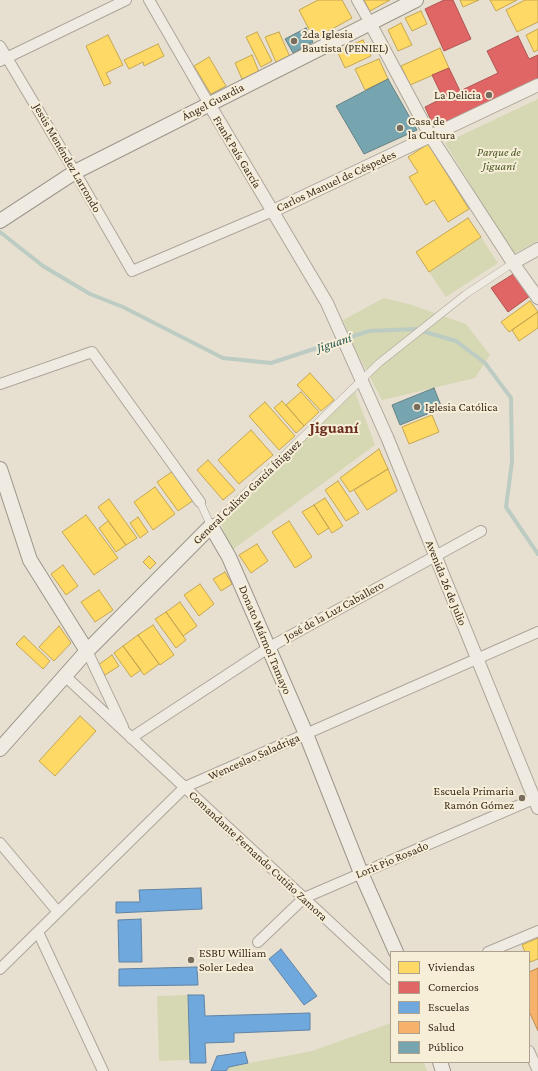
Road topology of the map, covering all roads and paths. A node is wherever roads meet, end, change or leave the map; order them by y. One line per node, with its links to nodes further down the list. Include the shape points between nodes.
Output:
1 (126, 0): 7 (street)
2 (149, 0): 9 (street, Frank País García)
3 (357, 0): 5 (street)
4 (416, 0): 5 (main road, Ángel Guardia)
5 (370, 23): 9 (main road, Ángel Guardia); 10 (street)
6 (0, 46): 7 (street, Jesús Menéndez Larrondo)
7 (3, 59): 11 (street, Jesús Menéndez Larrondo)
8 (538, 85): 10 (street, Carlos Manuel de Céspedes)
9 (209, 104): 11 (main road, Ángel Guardia); 12 (street, Frank País García)
10 (431, 137): 12 (street, Carlos Manuel de Céspedes); 15 (street)
11 (75, 172): 13 (main road, Ángel Guardia); 16 (street, Jesús Menéndez Larrondo)
12 (273, 211): 16 (street, Carlos Manuel de Céspedes); 18 (street, Frank País García, via 327,303)
13 (0, 221)
14 (538, 249): 15 (street, General Calixto García Íñiguez)
15 (513, 263): 17 (street); 19 (street, General Calixto García Íñiguez, via 466,294)
16 (132, 271)
17 (538, 298)
18 (352, 359): 19 (street, Avenida 26 de Julio)
19 (361, 380): 23 (street, General Calixto García Íñiguez); 25 (street, Avenida 26 de Julio)
20 (0, 384): 22 (street, Donato Mármol Tamayo, via 92,352)
21 (0, 469): 28 (main road, Comandante Fernando Cutiño Zamora, via 30,560)
22 (200, 502): 23 (street, Donato Mármol Tamayo)
23 (211, 526): 27 (main road, Donato Mármol Tamayo, via 229,557); 28 (main road, General Calixto García Íñiguez)
24 (481, 531): 25 (street, José de la Luz Caballero)
25 (435, 556): 27 (street, José de la Luz Caballero); 29 (street, Avenida 26 de Julio)
26 (538, 632): 29 (street, Wenceslao Saladriga)
27 (268, 648): 31 (main road, Donato Mármol Tamayo); 32 (street, José de la Luz Caballero)
28 (87, 651): 30 (main road, General Calixto García Íñiguez); 32 (street, Comandante Fernando Cutiño Zamora)
29 (476, 659): 31 (street, Wenceslao Saladriga); 35 (street, Avenida 26 de Julio)
30 (65, 676): 32 (street, Comandante Fernando Cutiño Zamora); 33 (main road, General Calixto García Íñiguez)
31 (306, 734): 34 (street, Wenceslao Saladriga); 37 (main road, Donato Mármol Tamayo)
32 (128, 735): 34 (street, Comandante Fernando Cutiño Zamora)
33 (0, 749)
34 (185, 787): 38 (street, Comandante Fernando Cutiño Zamora); 39 (street, Wenceslao Saladriga)
35 (537, 801): 37 (street, Lorit Pio Rosado)
36 (0, 843): 39 (street)
37 (362, 873): 38 (street, Lorit Pio Rosado); 43 (main road, Donato Mármol Tamayo)
38 (304, 898): 42 (street, Lorit Pio Rosado); 46 (street, Comandante Fernando Cutiño Zamora)
39 (58, 912): 41 (street, Wenceslao Saladriga)
40 (538, 931): 44 (street)
41 (38, 932): 45 (street, Wenceslao Saladriga); 48 (street)
42 (258, 942)
43 (396, 951)
44 (490, 951)
45 (0, 968)
46 (390, 978)
47 (530, 1053): 49 (street)
48 (103, 1071)
49 (538, 1071)

